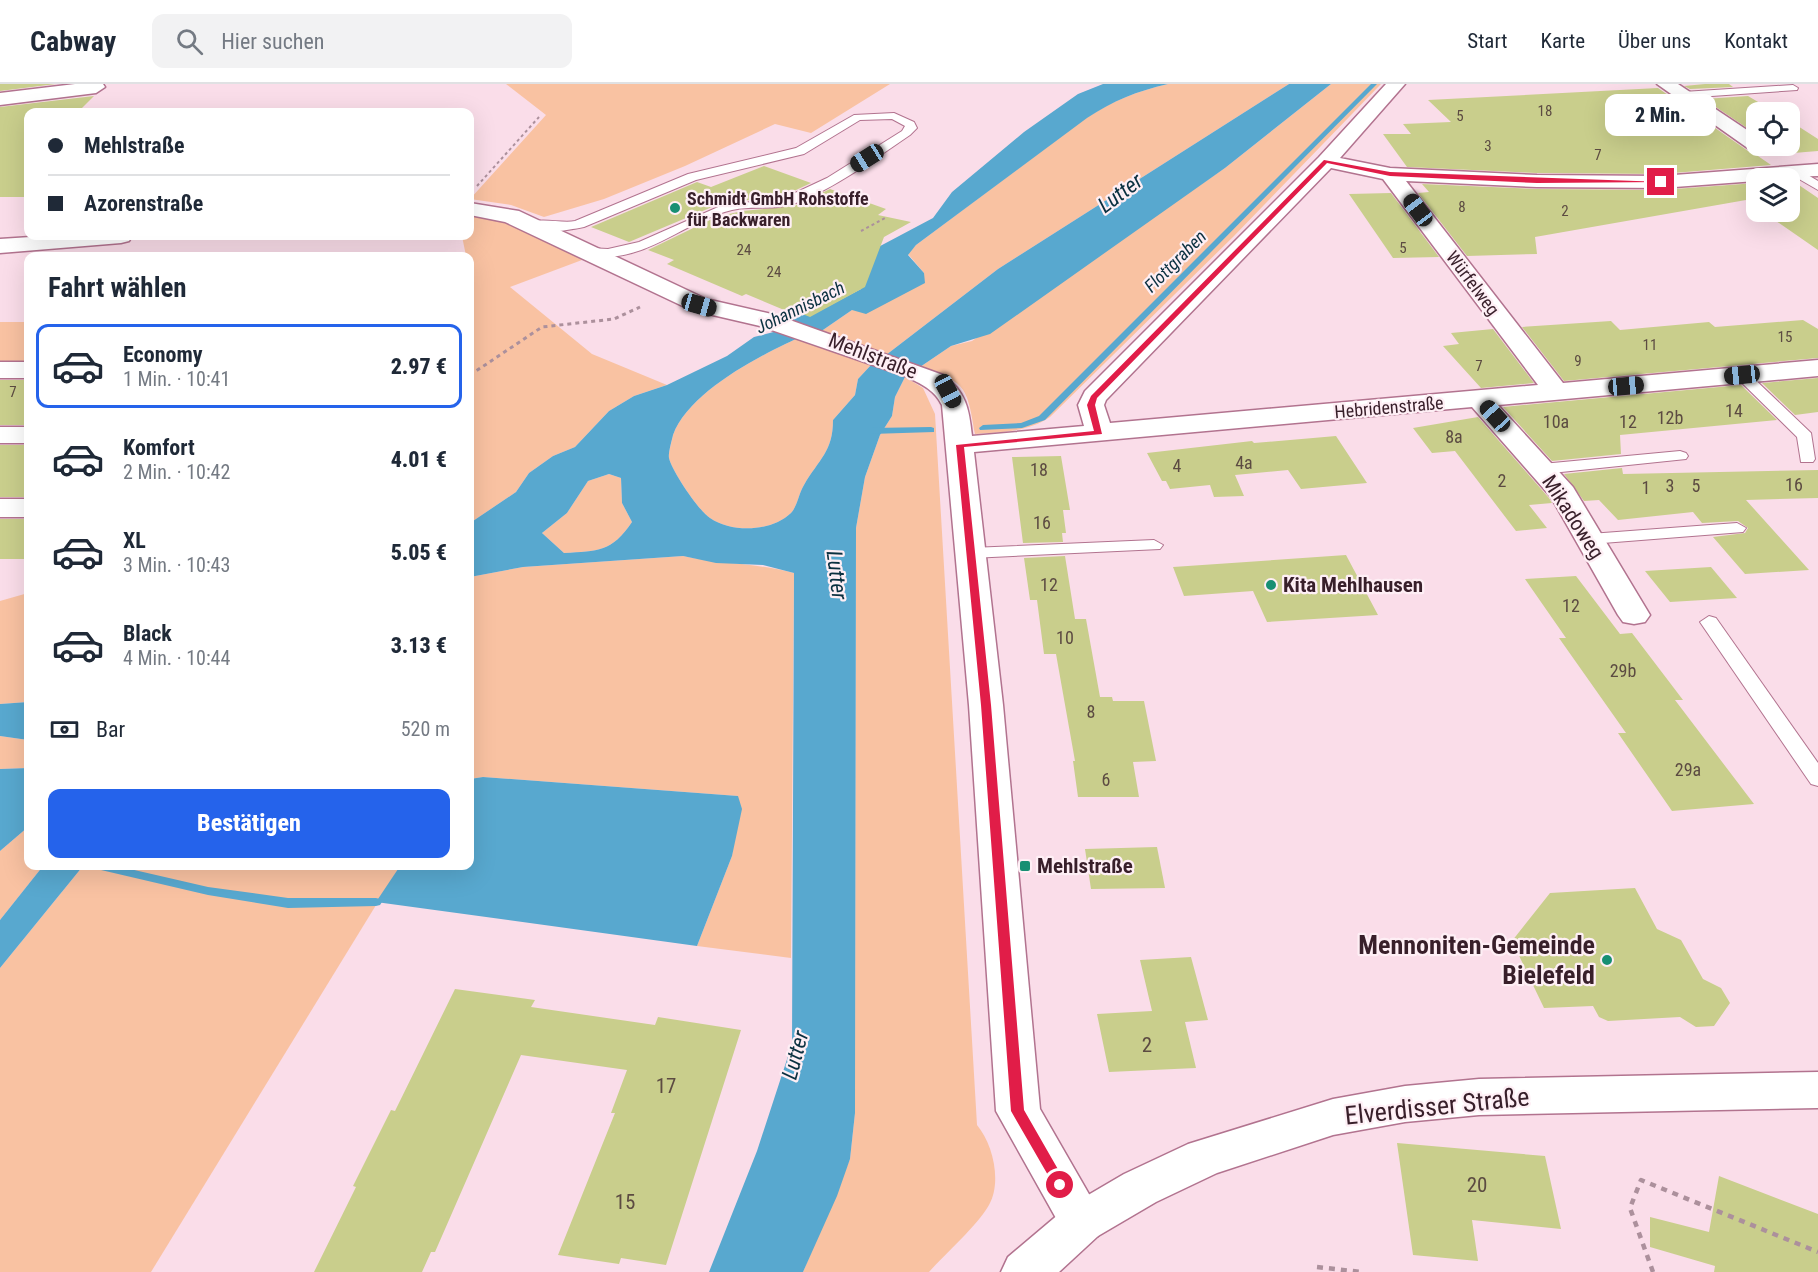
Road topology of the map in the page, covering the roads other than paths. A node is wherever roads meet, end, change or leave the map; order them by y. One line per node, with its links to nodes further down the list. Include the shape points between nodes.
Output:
1 (1396, 84): 9 (street)
2 (1666, 84): 5 (street)
3 (96, 87): 6 (street)
4 (1793, 88): 5 (lane)
5 (1683, 95): 7 (street)
6 (0, 99)
7 (1746, 138)
8 (1773, 156): 10 (street)
9 (1326, 161): 13 (street); 28 (street, via 1094,397 1091,405)
10 (1790, 168)
11 (1818, 170): 12 (street)
12 (1800, 172)
13 (1390, 174): 15 (street, via 1661,182); 26 (street, Würfelweg)
14 (1800, 175): 16 (lane)
15 (1746, 176)
16 (1818, 186)
17 (474, 210): 18 (street, Mehlstraße, via 512,216)
18 (532, 225): 21 (street, Mehlstraße); 21 (lane, via 579,224 692,177 800,151 858,117 882,115 904,119 909,124 906,133 829,182 781,204 729,207 631,251)
19 (73, 240): 20 (street)
20 (0, 246)
21 (588, 252): 31 (street, Mehlstraße, via 670,293 711,308 816,335 934,380 948,391 955,405)
22 (1818, 368): 25 (street, Hebridenstraße)
23 (0, 370): 24 (street)
24 (24, 370)
25 (1742, 375): 26 (street, Hebridenstraße); 33 (lane, via 1805,436)
26 (1557, 393): 27 (street, Hebridenstraße)
27 (1479, 399): 28 (street, Hebridenstraße); 34 (street, Mikadoweg)
28 (1099, 433): 31 (street, Hebridenstraße)
29 (0, 435): 30 (street)
30 (24, 435)
31 (960, 445): 40 (street, Mehlstraße)
32 (1680, 456): 34 (lane)
33 (1807, 459)
34 (1542, 469): 38 (street, Mikadoweg, via 1563,493)
35 (0, 508): 36 (street)
36 (24, 508)
37 (1737, 528): 38 (lane)
38 (1590, 539): 41 (street, Mikadoweg)
39 (1154, 545): 40 (lane)
40 (971, 554): 45 (street, Mehlstraße, via 1018,1111)
41 (1634, 615)
42 (1709, 622): 43 (lane)
43 (1818, 778)
44 (1818, 1090): 45 (street, Elverdisser Straße, via 1557,1094 1405,1104 1333,1117 1204,1158 1140,1188)
45 (1082, 1222): 46 (street, Elverdisser Straße)
46 (1025, 1272)

